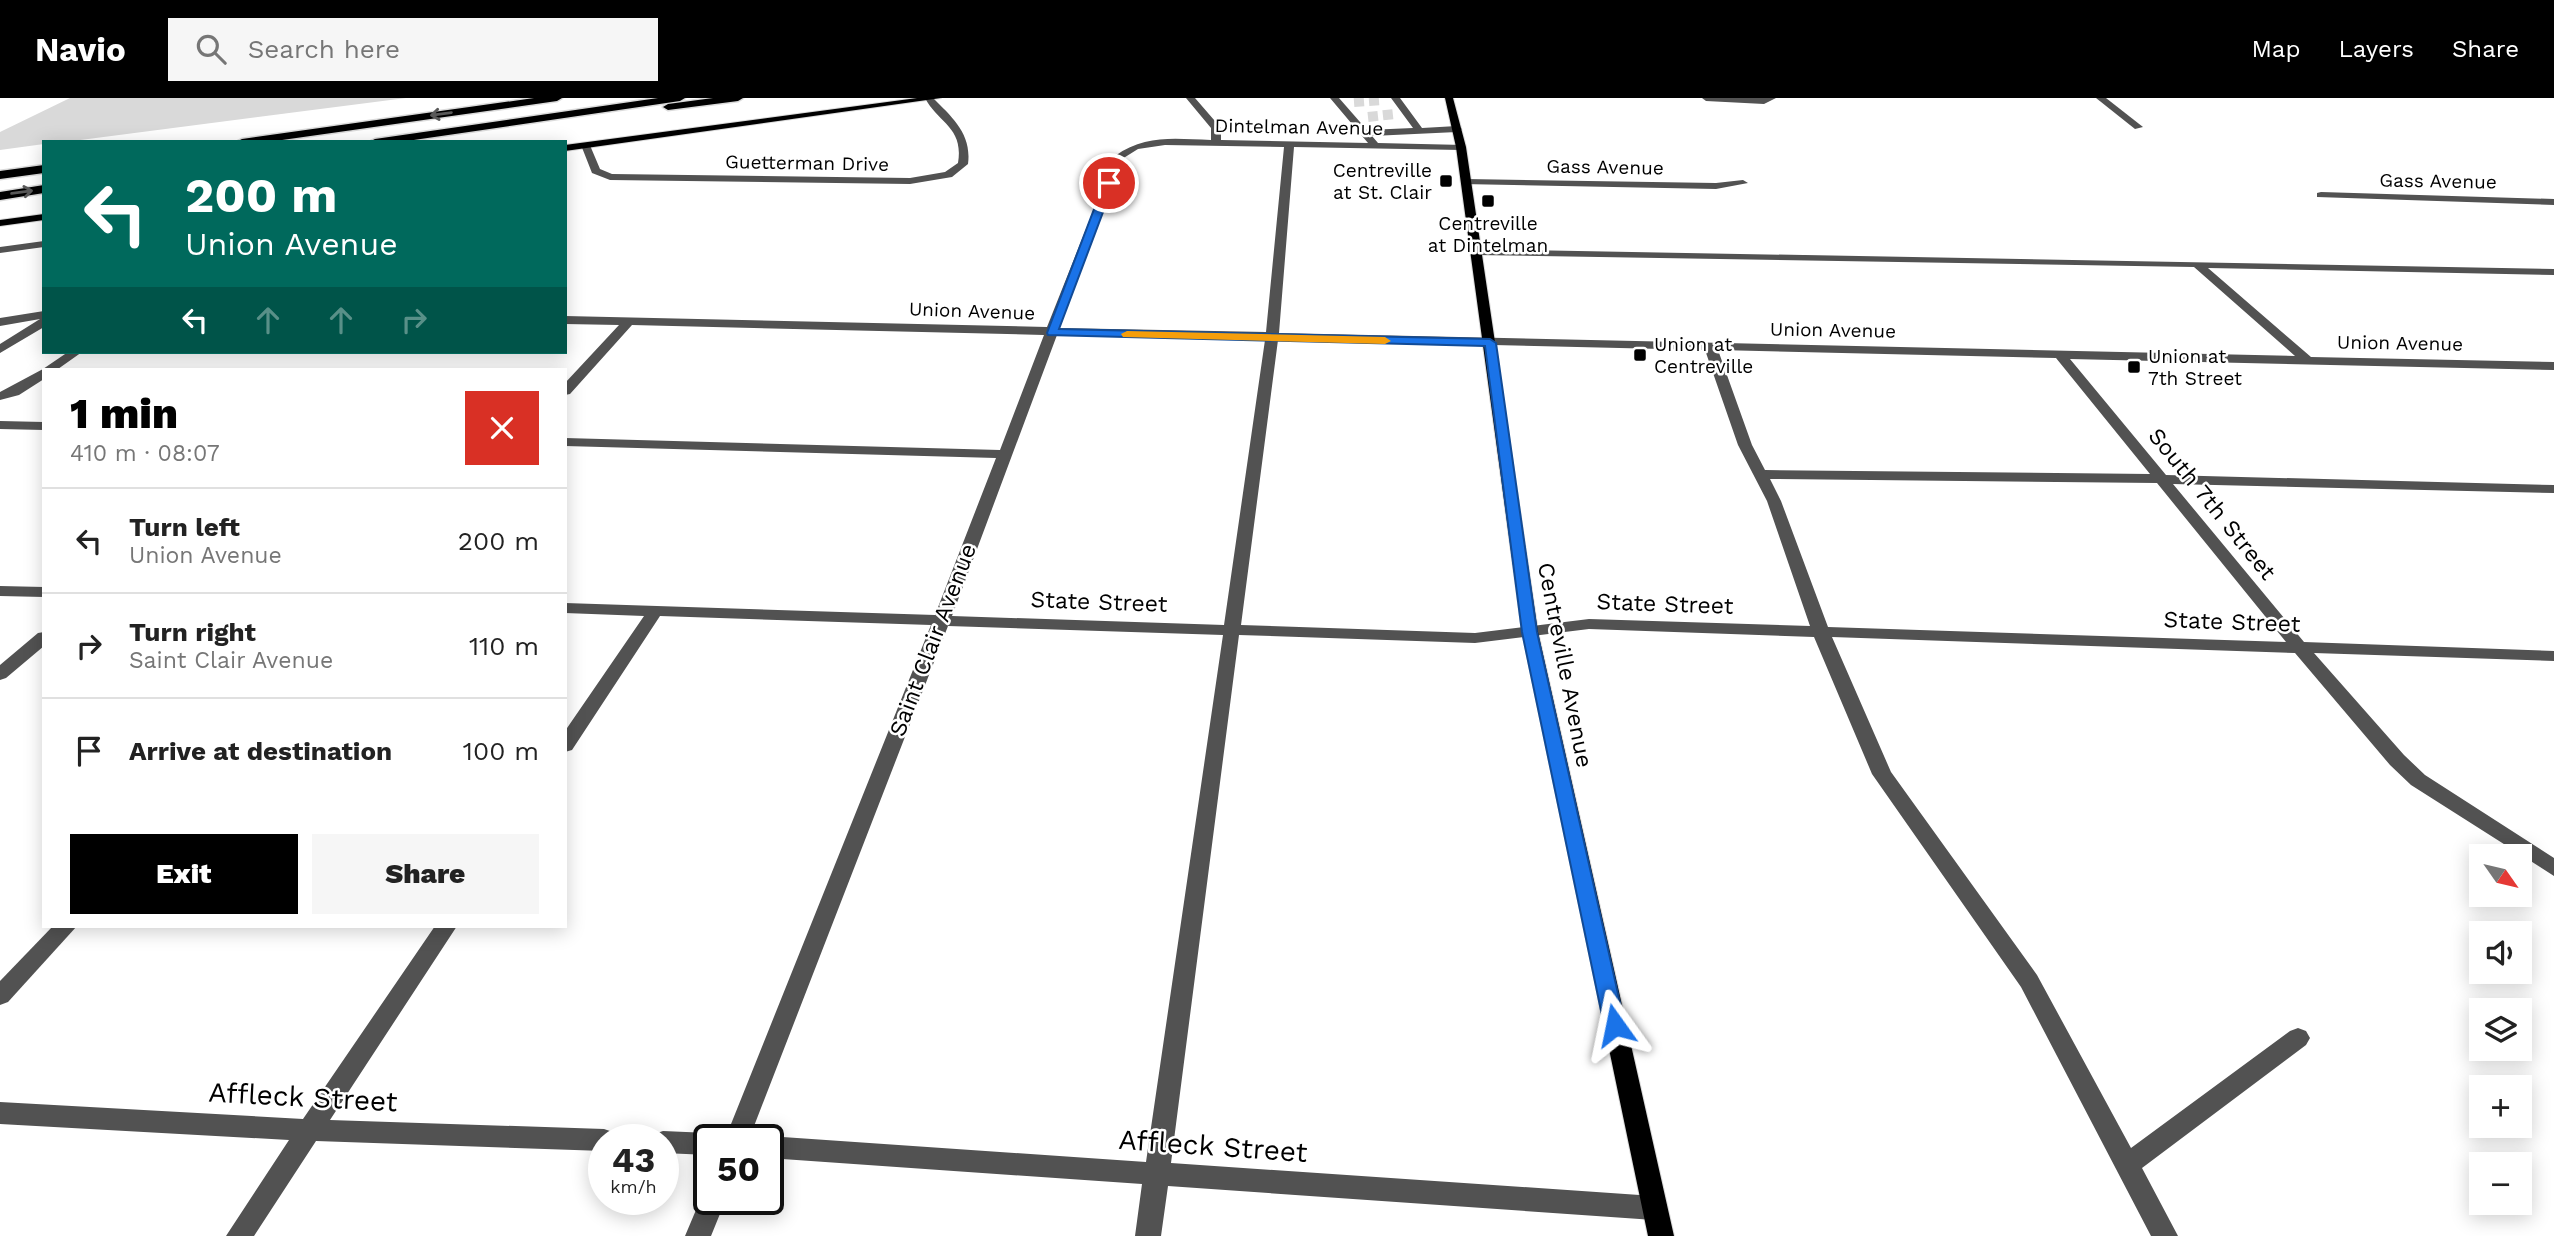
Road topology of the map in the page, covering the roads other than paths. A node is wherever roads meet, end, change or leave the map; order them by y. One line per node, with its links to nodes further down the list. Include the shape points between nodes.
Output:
1 (545, 98): 12 (highway)
2 (557, 98): 12 (highway)
3 (680, 98): 15 (highway)
4 (738, 98): 15 (highway)
5 (936, 98): 10 (main road)
6 (1190, 98): 22 (street, via 1216,128)
7 (1706, 98): 8 (street)
8 (1772, 98)
9 (2100, 98): 16 (street)
10 (929, 99): 24 (main road); 24 (street, Guetterman Drive, via 958,131 967,150 963,164 948,175 910,181 610,177 596,171)
11 (1452, 100): 18 (main road, Centreville Avenue)
12 (524, 103): 20 (highway, one-way to 20)
13 (1396, 104): 17 (street)
14 (1343, 108): 14 (street, via 1361,109); 19 (street)
15 (495, 125): 21 (highway)
16 (2138, 127)
17 (1418, 129): 18 (street); 19 (street)
18 (1457, 129): 27 (main road, Centreville Avenue)
19 (1366, 133): 25 (street)
20 (256, 140)
21 (389, 140)
22 (1216, 143): 23 (street, Dintelman Avenue); 26 (street, Dintelman Avenue)
23 (1289, 144): 25 (street, Dintelman Avenue); 50 (street)
24 (586, 145): 28 (main road)
25 (1374, 145): 27 (street, Dintelman Avenue)
26 (1135, 146): 49 (street, Saint Clair Avenue, via 1118,158)
27 (1461, 146): 31 (main road, Centreville Avenue)
28 (567, 148)
29 (42, 169): 30 (highway)
30 (0, 175)
31 (1466, 182): 32 (street, Gass Avenue); 41 (main road, Centreville Avenue)
32 (1742, 183)
33 (42, 189): 34 (highway, one-way to 33)
34 (0, 195)
35 (2321, 195): 36 (street, Gass Avenue)
36 (2554, 202)
37 (42, 218): 38 (main road)
38 (0, 223)
39 (42, 244): 40 (street)
40 (0, 250)
41 (1476, 252): 42 (street); 51 (main road, Centreville Avenue)
42 (2197, 264): 43 (street); 56 (street)
43 (2554, 272)
44 (42, 315): 47 (street)
45 (567, 320): 46 (street, Union Avenue)
46 (629, 321): 49 (street, Union Avenue); 60 (street)
47 (0, 322)
48 (42, 324): 53 (street)
49 (1052, 333): 50 (street, Union Avenue); 65 (street, Saint Clair Avenue)
50 (1272, 338): 51 (street, Union Avenue); 74 (street)
51 (1490, 343): 52 (street, Union Avenue); 75 (main road, Centreville Avenue)
52 (1710, 347): 55 (street, Union Avenue); 66 (street)
53 (0, 349)
54 (73, 354): 58 (street)
55 (2059, 354): 56 (street, Union Avenue); 67 (street, South 7th Street)
56 (2307, 360): 57 (street, Union Avenue)
57 (2554, 366)
58 (51, 368)
59 (42, 374): 61 (street)
60 (567, 389)
61 (0, 396)
62 (0, 425): 63 (street)
63 (42, 426)
64 (567, 442): 65 (street)
65 (1005, 454): 73 (street, Saint Clair Avenue)
66 (1759, 474): 67 (street); 76 (street, via 1774,501)
67 (2162, 479): 68 (street); 78 (street, South 7th Street)
68 (2554, 489)
69 (0, 591): 70 (street)
70 (42, 592)
71 (567, 608): 72 (street, State Street)
72 (655, 611): 73 (street, State Street); 81 (street)
73 (942, 619): 74 (street, State Street); 88 (street, Saint Clair Avenue)
74 (1233, 630): 75 (street, State Street, via 1475,638); 93 (street)
75 (1530, 632): 76 (street, State Street, via 1589,624); 94 (main road, Centreville Avenue)
76 (1821, 632): 78 (street, State Street); 92 (street, via 1882,774 2029,981)
77 (42, 639): 80 (street)
78 (2299, 647): 79 (street, State Street); 82 (street, South 7th Street, via 2418,780)
79 (2554, 656)
80 (0, 674)
81 (567, 744)
82 (2554, 868)
83 (64, 928): 85 (street)
84 (445, 928): 89 (street)
85 (0, 996)
86 (2298, 1038): 92 (street)
87 (0, 1113): 89 (street, Affleck Street)
88 (743, 1124)
89 (311, 1130): 90 (street, Affleck Street); 96 (street)
90 (588, 1139)
91 (784, 1148): 93 (street, Affleck Street)
92 (2127, 1165): 100 (street)
93 (1155, 1173): 94 (street, Affleck Street); 98 (street)
94 (1654, 1208): 99 (main road, Centreville Avenue)
95 (707, 1215): 97 (street)
96 (239, 1236)
97 (698, 1236)
98 (1148, 1236)
99 (1661, 1236)
100 (2165, 1236)

